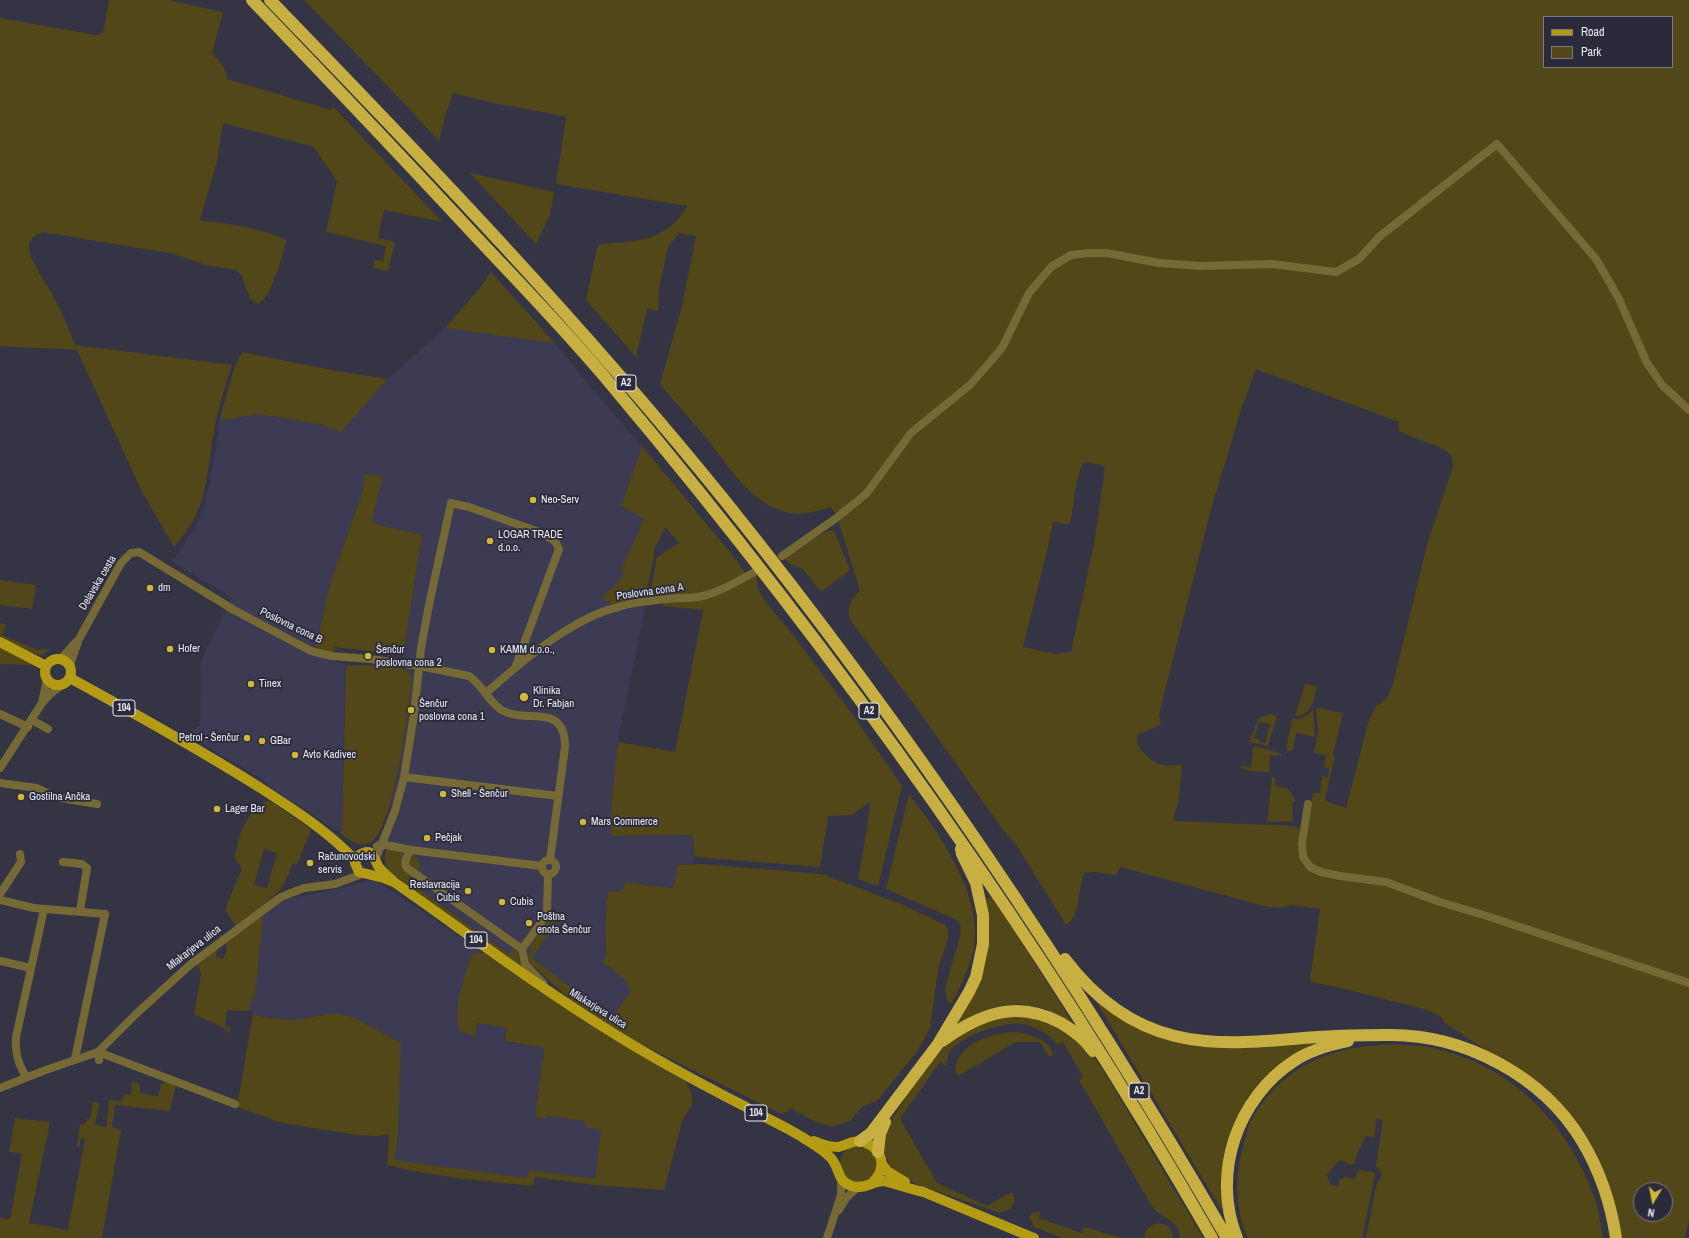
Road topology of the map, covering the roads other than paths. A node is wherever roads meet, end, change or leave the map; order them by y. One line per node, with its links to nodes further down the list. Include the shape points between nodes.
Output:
1 (252, 0): 25 (highway, A2, via 354,106 610,383 777,588)
2 (270, 0): 38 (highway, A2, via 512,253 720,495 877,699)
3 (1689, 410): 4 (street, via 1662,385 1647,363 1619,299 1596,259 1497,144 1379,237 1360,259 1336,272 1272,264 1201,266 1159,263 1107,253 1071,255 1051,267 1029,294 1002,348 971,384 911,433 866,494 835,520)
4 (782, 556)
5 (165, 567): 8 (street, Delavska cesta, via 138,552 131,553 121,563); 10 (street, Poslovna cona B, via 234,610 311,651 330,656)
6 (753, 573): 11 (street, Poslovna cona A, via 702,596 617,607 567,630)
7 (0, 642): 9 (main road)
8 (65, 662): 9 (main road, via 51,661); 13 (main road, via 72,672)
9 (46, 666): 12 (main road)
10 (420, 666): 11 (street, via 429,605 451,503 539,532 555,542 559,549); 14 (street, via 468,676); 20 (street)
11 (515, 668): 14 (street, Poslovna cona A)
12 (47, 679): 13 (main road, 104, via 55,685); 15 (street)
13 (66, 682): 15 (street); 31 (main road, 104, via 220,762 273,796)
14 (486, 693): 22 (street, via 505,712 549,718 556,721 563,730 565,747)
15 (42, 703): 17 (street)
16 (0, 714): 17 (street)
17 (30, 723): 18 (street); 19 (street)
18 (48, 729)
19 (0, 768)
20 (404, 776): 22 (street); 26 (street, via 388,832)
21 (0, 783): 23 (street, via 37,788 55,797)
22 (558, 796): 29 (street)
23 (97, 804)
24 (1308, 804): 42 (street, via 1302,842 1303,857 1310,867 1340,876 1386,882)
25 (958, 836): 45 (highway, via 962,854 976,883 982,904 983,944 981,960 971,987); 48 (highway, A2, via 1039,956)
26 (381, 844): 27 (street); 31 (street)
27 (411, 850): 32 (street); 39 (street, via 405,862 407,868)
28 (20, 854): 34 (street, via 21,862)
29 (550, 860): 32 (street, via 545,861); 33 (street, via 555,862 556,868)
30 (63, 862): 37 (street, via 82,864 88,868)
31 (366, 863): 43 (main road, Mlakarjeva ulica / 104); 46 (street, Mlakarjeva ulica, via 335,884 304,888 281,897 191,964 136,1014)
32 (542, 866): 33 (street, via 543,871)
33 (548, 874): 39 (street, via 545,917)
34 (0, 894)
35 (0, 900): 36 (street)
36 (44, 909): 37 (street); 41 (street)
37 (80, 911): 47 (street, via 105,914)
38 (1048, 946): 44 (highway, via 1064,958 1085,984 1122,1014 1174,1036 1201,1041 1235,1042); 66 (highway, A2, via 1126,1069)
39 (522, 949): 43 (street, via 528,969)
40 (0, 961): 41 (street)
41 (31, 968): 49 (street, via 19,1019 15,1051 18,1064)
42 (1689, 984)
43 (558, 998): 53 (main road, Mlakarjeva ulica / 104, via 634,1046)
44 (1370, 1036): 67 (highway, via 1311,1052 1295,1060 1270,1080 1246,1110 1236,1133 1228,1175 1231,1219); 68 (highway, via 1422,1037 1467,1049 1505,1067 1546,1097 1582,1140 1593,1161 1608,1200)
45 (938, 1044): 48 (highway, via 958,1029 987,1015 1012,1011 1041,1014 1074,1032 1089,1045 1100,1064); 52 (highway)
46 (99, 1056): 47 (street, Mlakarjeva ulica); 51 (street)
47 (74, 1059): 49 (street, Mlakarjeva ulica)
48 (1115, 1076): 65 (highway, A2)
49 (26, 1077): 50 (street, Mlakarjeva ulica)
50 (0, 1088)
51 (235, 1104)
52 (891, 1108): 54 (highway, via 871,1133); 56 (highway, via 880,1134)
53 (801, 1136): 55 (main road, 104, via 832,1146); 57 (main road, 104, via 825,1152)
54 (860, 1141): 55 (main road, 104); 56 (main road, via 874,1147)
55 (846, 1145): 57 (main road, via 840,1151)
56 (880, 1158): 59 (main road, via 880,1172); 61 (main road, via 887,1171)
57 (836, 1166): 58 (main road, 104)
58 (841, 1178): 60 (main road, via 851,1186); 62 (street, via 840,1195)
59 (871, 1184): 60 (main road); 61 (main road, via 884,1181)
60 (858, 1187): 62 (street, via 847,1197)
61 (926, 1193): 64 (main road)
62 (833, 1221): 63 (street)
63 (826, 1238)
64 (1034, 1238)
65 (1212, 1238)
66 (1227, 1238)
67 (1237, 1238)
68 (1616, 1238)

